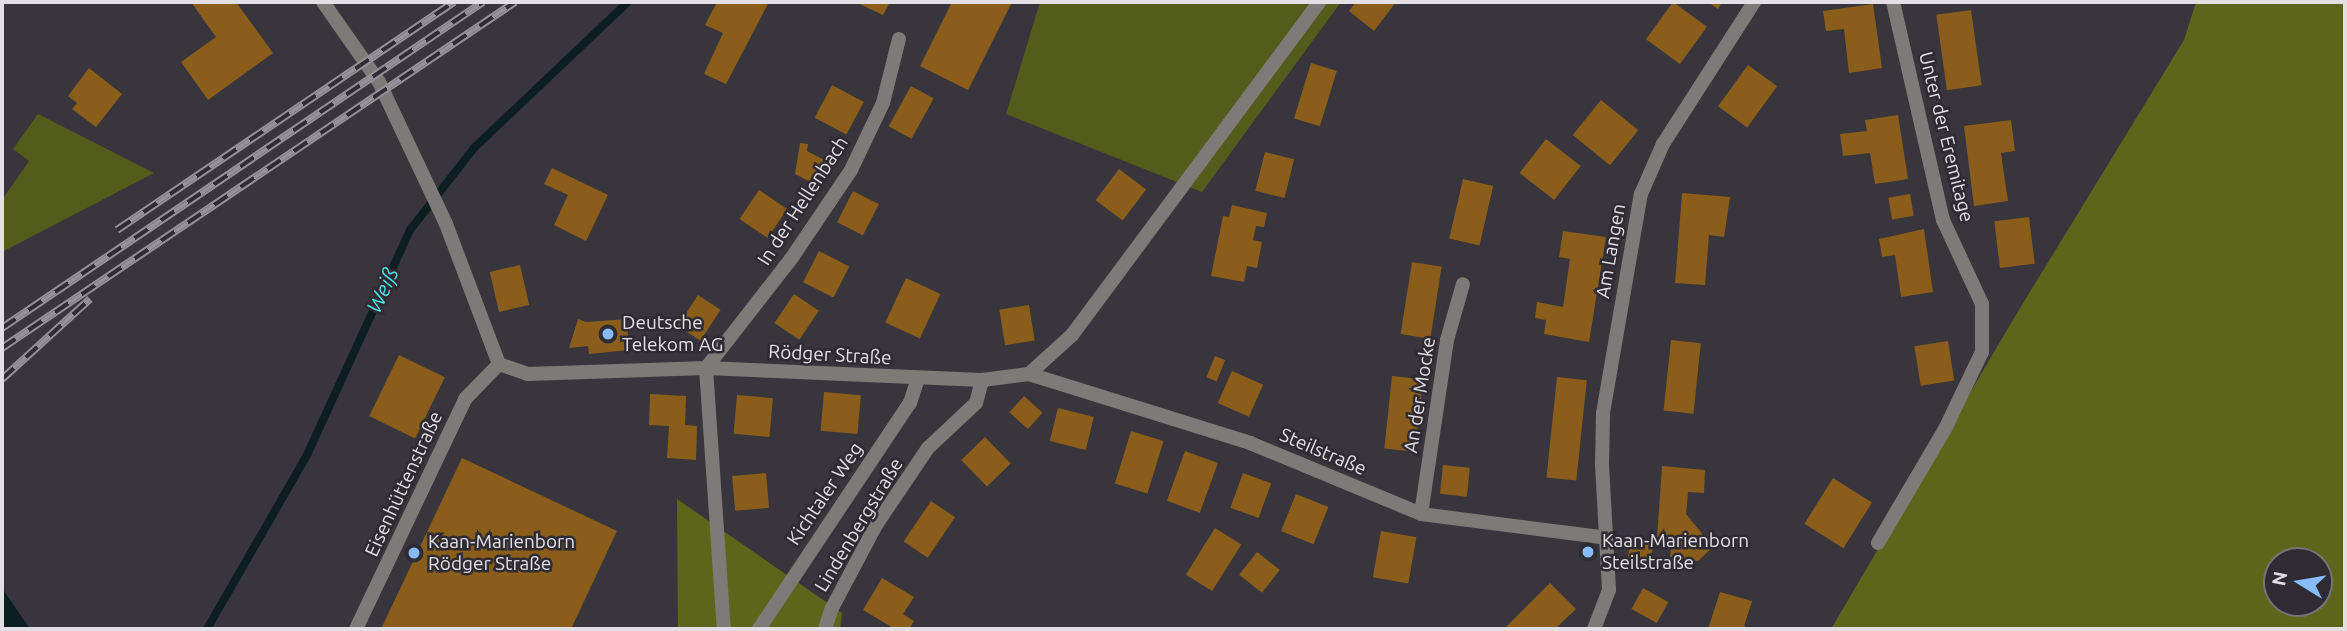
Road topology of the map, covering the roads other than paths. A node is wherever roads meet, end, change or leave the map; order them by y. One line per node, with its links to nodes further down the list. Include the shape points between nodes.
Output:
1 (323, 2): 7 (street, via 379,82 446,224)
2 (1319, 2): 9 (street, via 1072,335)
3 (1754, 2): 13 (street, Am Langen, via 1663,145 1641,194 1603,414)
4 (1893, 2): 14 (street, Unter der Eremitage, via 1943,220 1982,304 1982,352 1946,427)
5 (899, 39): 8 (street, In der Hellenbach, via 883,103 851,170 791,259)
6 (1463, 284): 12 (street, An der Mocke, via 1447,340)
7 (499, 363): 8 (street, Rödger Straße, via 528,374); 15 (street, Eisenhüttenstraße, via 465,399)
8 (706, 368): 10 (street, Rödger Straße); 16 (street)
9 (1029, 374): 11 (street, Rödger Straße); 12 (street, Steilstraße, via 1250,443)
10 (918, 379): 11 (street, Rödger Straße); 17 (street, Kichtaler Weg, via 911,403)
11 (982, 380): 18 (street, Lindenbergstraße, via 976,403 928,448 876,525)
12 (1421, 514): 13 (street, Steilstraße)
13 (1608, 538): 19 (street, Am Langen, via 1609,590)
14 (1878, 543)
15 (356, 629)
16 (724, 629)
17 (759, 629)
18 (825, 629)
19 (1594, 629)

